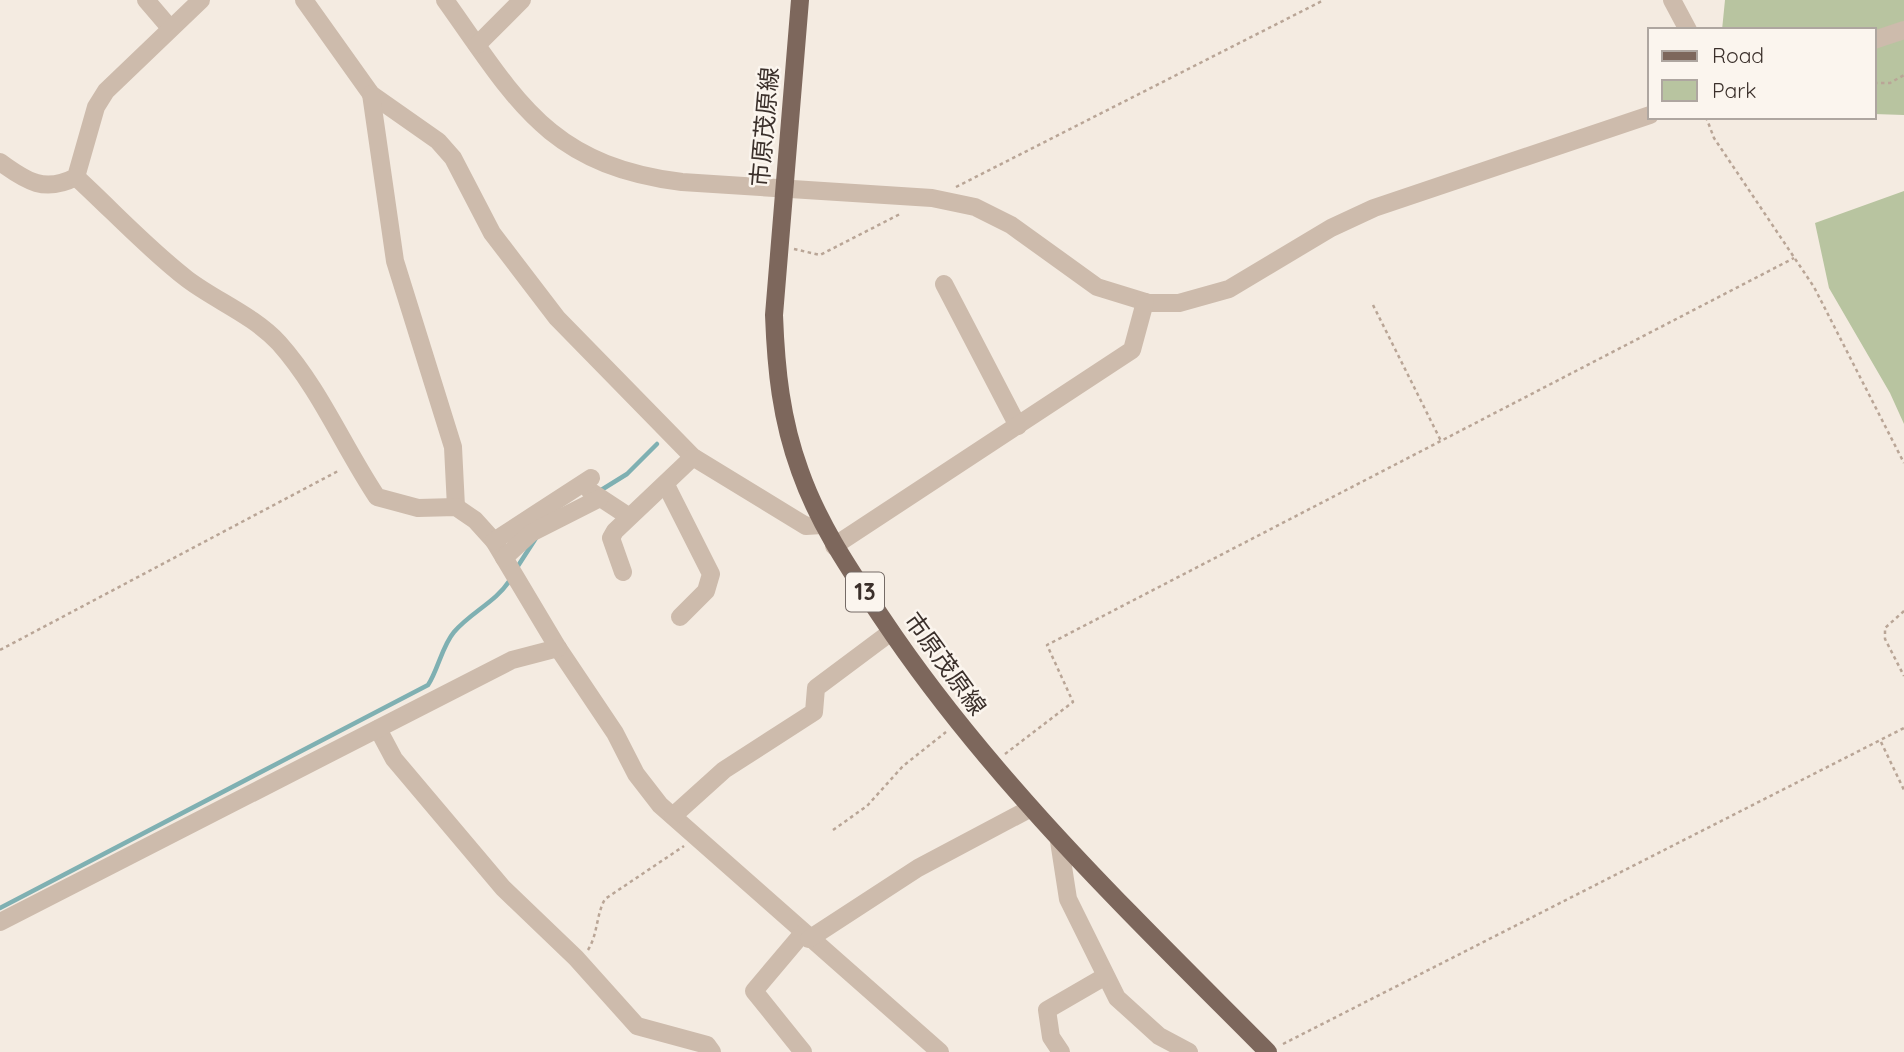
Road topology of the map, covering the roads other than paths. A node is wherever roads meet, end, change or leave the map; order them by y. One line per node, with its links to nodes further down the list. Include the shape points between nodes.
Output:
1 (146, 0): 8 (street)
2 (201, 0): 8 (street)
3 (304, 0): 13 (street)
4 (445, 0): 12 (street)
5 (522, 0): 12 (street)
6 (800, 0): 17 (main road, 市原茂原線 / 13)
7 (1672, 0): 9 (street)
8 (170, 28): 16 (street, via 106,91 96,107)
9 (1688, 28)
10 (1904, 30): 11 (street)
11 (1876, 39)
12 (477, 45): 17 (street, via 529,112 585,157 652,178)
13 (371, 94): 21 (street, via 438,141 453,158 492,233 557,318); 24 (street, via 395,261 453,447)
14 (1648, 116): 19 (street, via 1374,208 1331,228 1229,289 1179,303)
15 (0, 162): 16 (street, via 22,177 53,187)
16 (76, 177): 24 (street, via 160,258 278,342 315,392 377,497 418,508)
17 (784, 190): 19 (street, via 932,198 975,207 1011,225 1097,286); 26 (main road, 市原茂原線 / 13, via 774,315 778,385 799,469)
18 (944, 284): 20 (street)
19 (1145, 302): 20 (street, via 1132,350)
20 (1018, 426): 28 (street)
21 (693, 457): 22 (street); 26 (street, via 806,526)
22 (666, 485): 25 (street); 31 (street, via 711,575 706,591)
23 (600, 498): 25 (street); 27 (street, via 587,481); 29 (street, via 531,533)
24 (456, 507): 27 (street)
25 (628, 516): 30 (street, via 611,538)
26 (822, 525): 28 (main road, 市原茂原線 / 13)
27 (494, 541): 29 (street)
28 (834, 546): 32 (main road, 市原茂原線 / 13)
29 (504, 558): 33 (street)
30 (622, 572)
31 (680, 617)
32 (891, 632): 35 (main road, 市原茂原線 / 13, via 957,723); 36 (street, via 816,688 814,712 724,770)
33 (558, 648): 34 (street, via 512,660); 36 (street, via 615,733 636,774)
34 (378, 729): 38 (street); 41 (street, via 394,760 446,823 638,1026 707,1045)
35 (1031, 808): 37 (main road, 市原茂原線 / 13); 39 (street, via 918,868)
36 (673, 816): 39 (street)
37 (1059, 841): 40 (street, via 1068,899); 46 (main road, 市原茂原線 / 13)
38 (0, 922)
39 (806, 936): 42 (street, via 754,991); 43 (street)
40 (1104, 977): 44 (street, via 1047,1010 1051,1037); 45 (street, via 1134,1016)
41 (712, 1052)
42 (803, 1052)
43 (940, 1052)
44 (1060, 1052)
45 (1189, 1052)
46 (1267, 1052)

